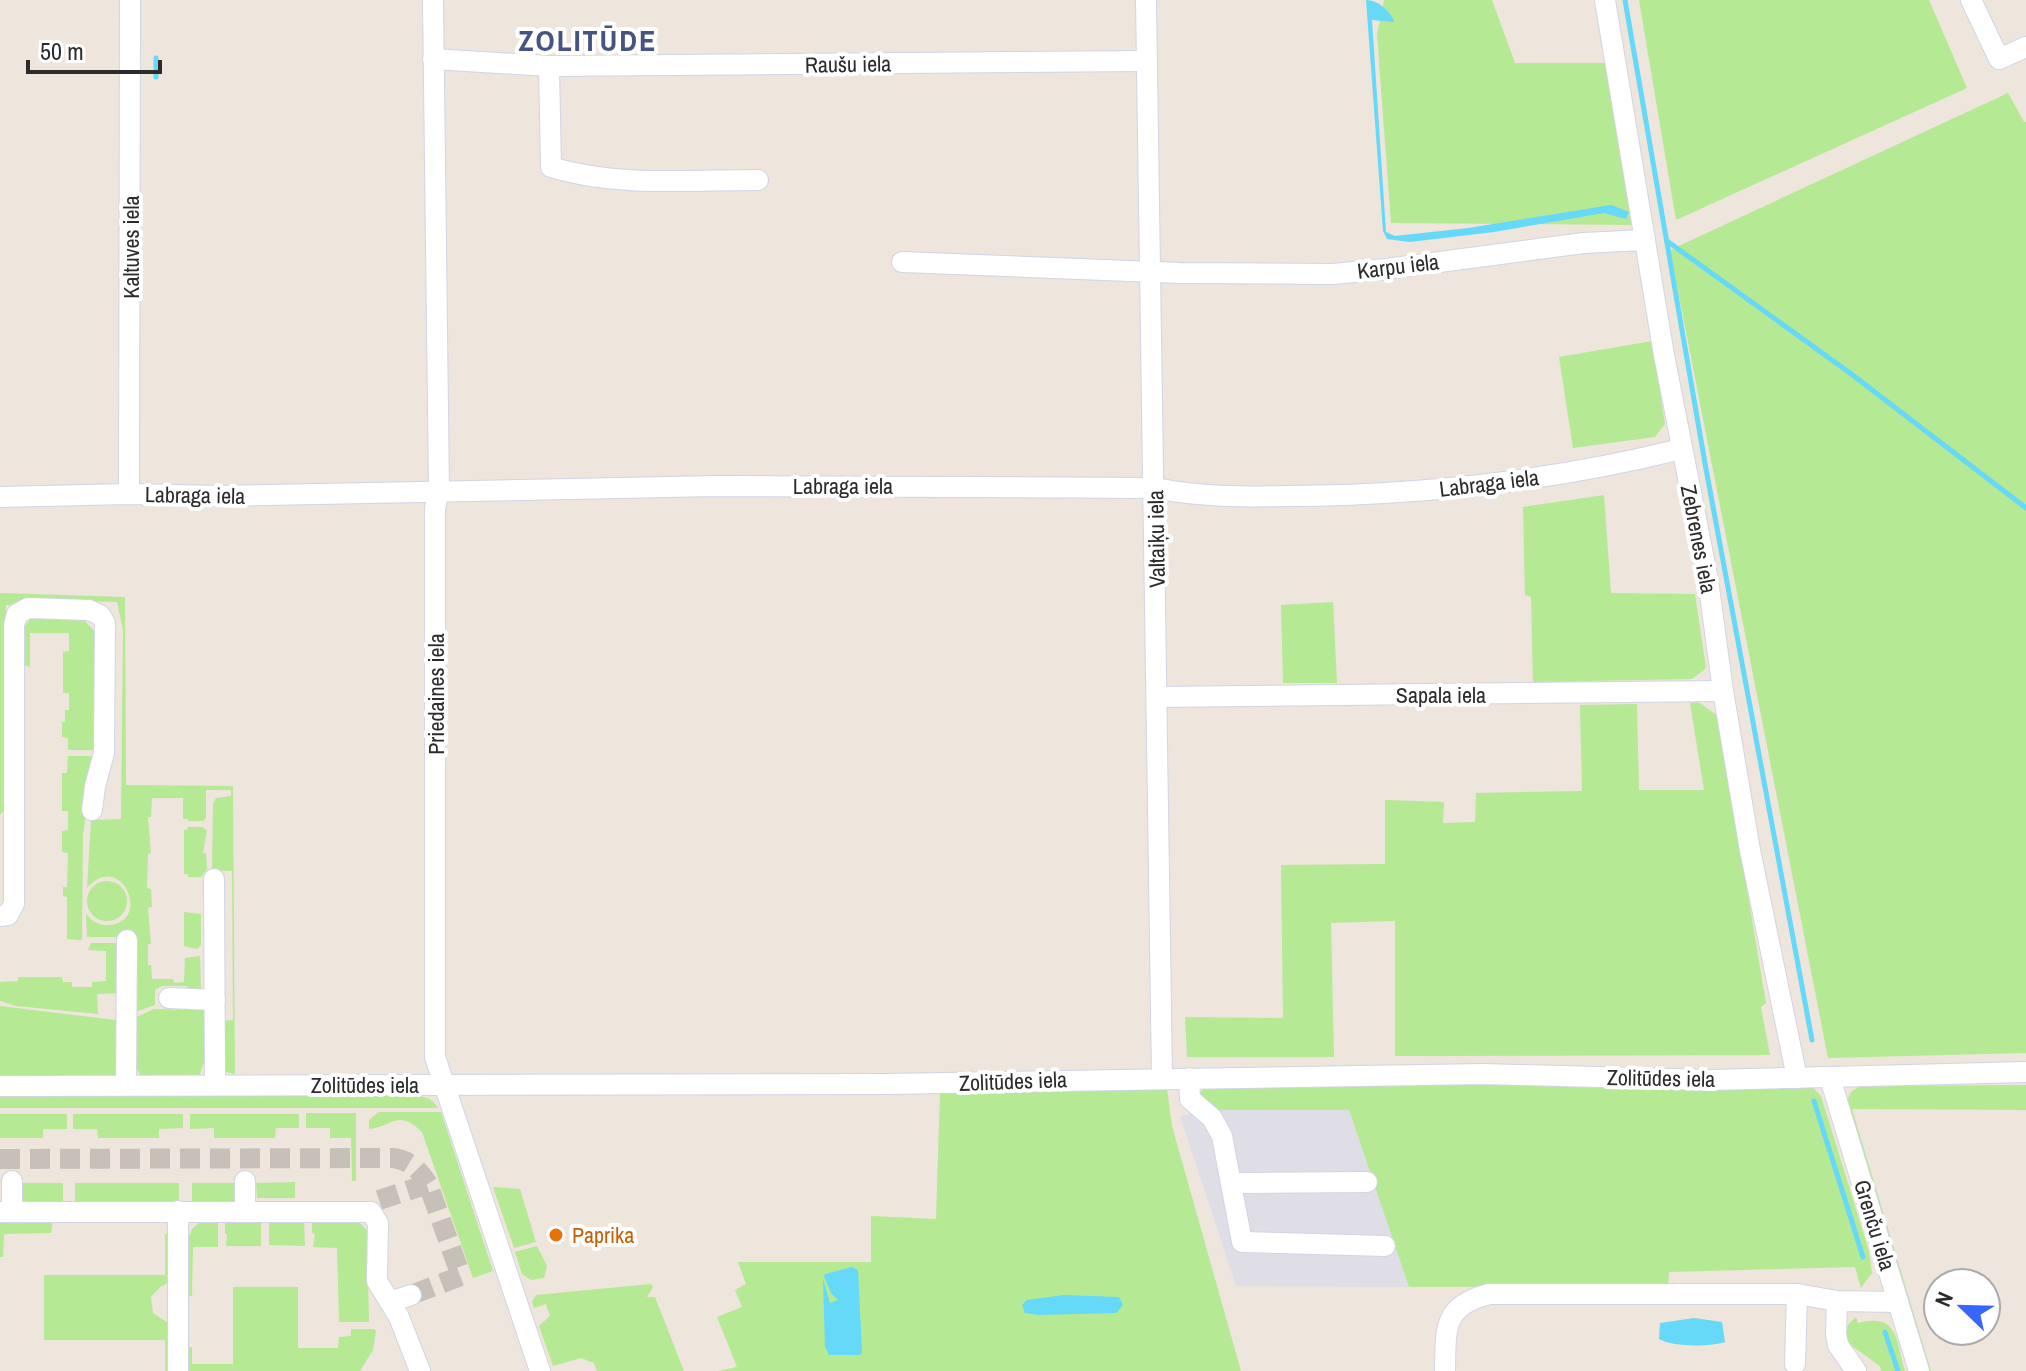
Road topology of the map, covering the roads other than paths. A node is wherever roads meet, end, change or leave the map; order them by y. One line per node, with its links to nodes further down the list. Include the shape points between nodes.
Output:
1 (130, 0): 17 (street, Kaltuves iela)
2 (433, 0): 7 (street, Priedaines iela)
3 (1146, 0): 8 (street, Valtaiķu iela)
4 (1605, 0): 11 (street, Zebrenes iela)
5 (1971, 0): 6 (street, via 1999,59)
6 (2026, 47)
7 (433, 59): 9 (street, Raušu iela); 16 (street, Priedaines iela)
8 (1147, 61): 9 (street, Raušu iela); 13 (street, Valtaiķu iela)
9 (549, 66): 10 (street, via 551,167 576,174 661,180)
10 (758, 180)
11 (1644, 240): 13 (street, Karpu iela, via 1333,274); 14 (street, Zebrenes iela)
12 (902, 262): 13 (street, Karpu iela)
13 (1151, 271): 15 (street, Valtaiķu iela)
14 (1681, 449): 15 (street, Labraga iela, via 1572,472 1416,492 1261,497); 19 (street, Zebrenes iela, via 1708,580)
15 (1155, 488): 16 (street, Labraga iela); 20 (street, Valtaiķu iela)
16 (439, 491): 17 (street, Labraga iela); 35 (street, Priedaines iela, via 435,1057)
17 (129, 494): 18 (street, Labraga iela)
18 (0, 497)
19 (1723, 691): 20 (street, Sapala iela); 31 (street, Zebrenes iela)
20 (1158, 697): 29 (street, Valtaiķu iela)
21 (92, 810): 22 (street, via 104,753 105,623 89,610 28,608 17,614 14,625)
22 (7, 823): 24 (street, via 14,904 8,915)
23 (214, 879): 27 (street)
24 (0, 916)
25 (127, 940): 33 (street)
26 (169, 998): 27 (street)
27 (215, 1000): 34 (street)
28 (2026, 1072): 32 (street, Zolitūdes iela)
29 (1162, 1078): 30 (street, Zolitūdes iela); 35 (street, Zolitūdes iela)
30 (1189, 1078): 31 (street, Zolitūdes iela); 40 (street, via 1190,1099 1212,1118 1222,1136)
31 (1797, 1078): 32 (street, Zolitūdes iela)
32 (1830, 1078): 49 (street, Grenču iela)
33 (126, 1085): 34 (street, Zolitūdes iela); 36 (street, Zolitūdes iela)
34 (215, 1085): 35 (street, Zolitūdes iela)
35 (446, 1085): 53 (street, Priedaines iela)
36 (0, 1086)
37 (12, 1181): 43 (street)
38 (245, 1181): 42 (street)
39 (1367, 1182): 40 (street)
40 (1231, 1183): 44 (street, via 1242,1242)
41 (178, 1211): 42 (street); 43 (street); 51 (street)
42 (245, 1211): 47 (street, via 375,1206 377,1281)
43 (6, 1212)
44 (1385, 1246)
45 (1797, 1294): 48 (street); 50 (street); 54 (street, via 1489,1294 1469,1299 1455,1311 1446,1327)
46 (411, 1295): 47 (street)
47 (388, 1298): 52 (street)
48 (1837, 1301): 49 (street); 55 (street, via 1838,1345)
49 (1898, 1302): 56 (street, Grenču iela)
50 (1795, 1364)
51 (178, 1371)
52 (420, 1371)
53 (540, 1371)
54 (1445, 1371)
55 (1856, 1371)
56 (1919, 1371)

